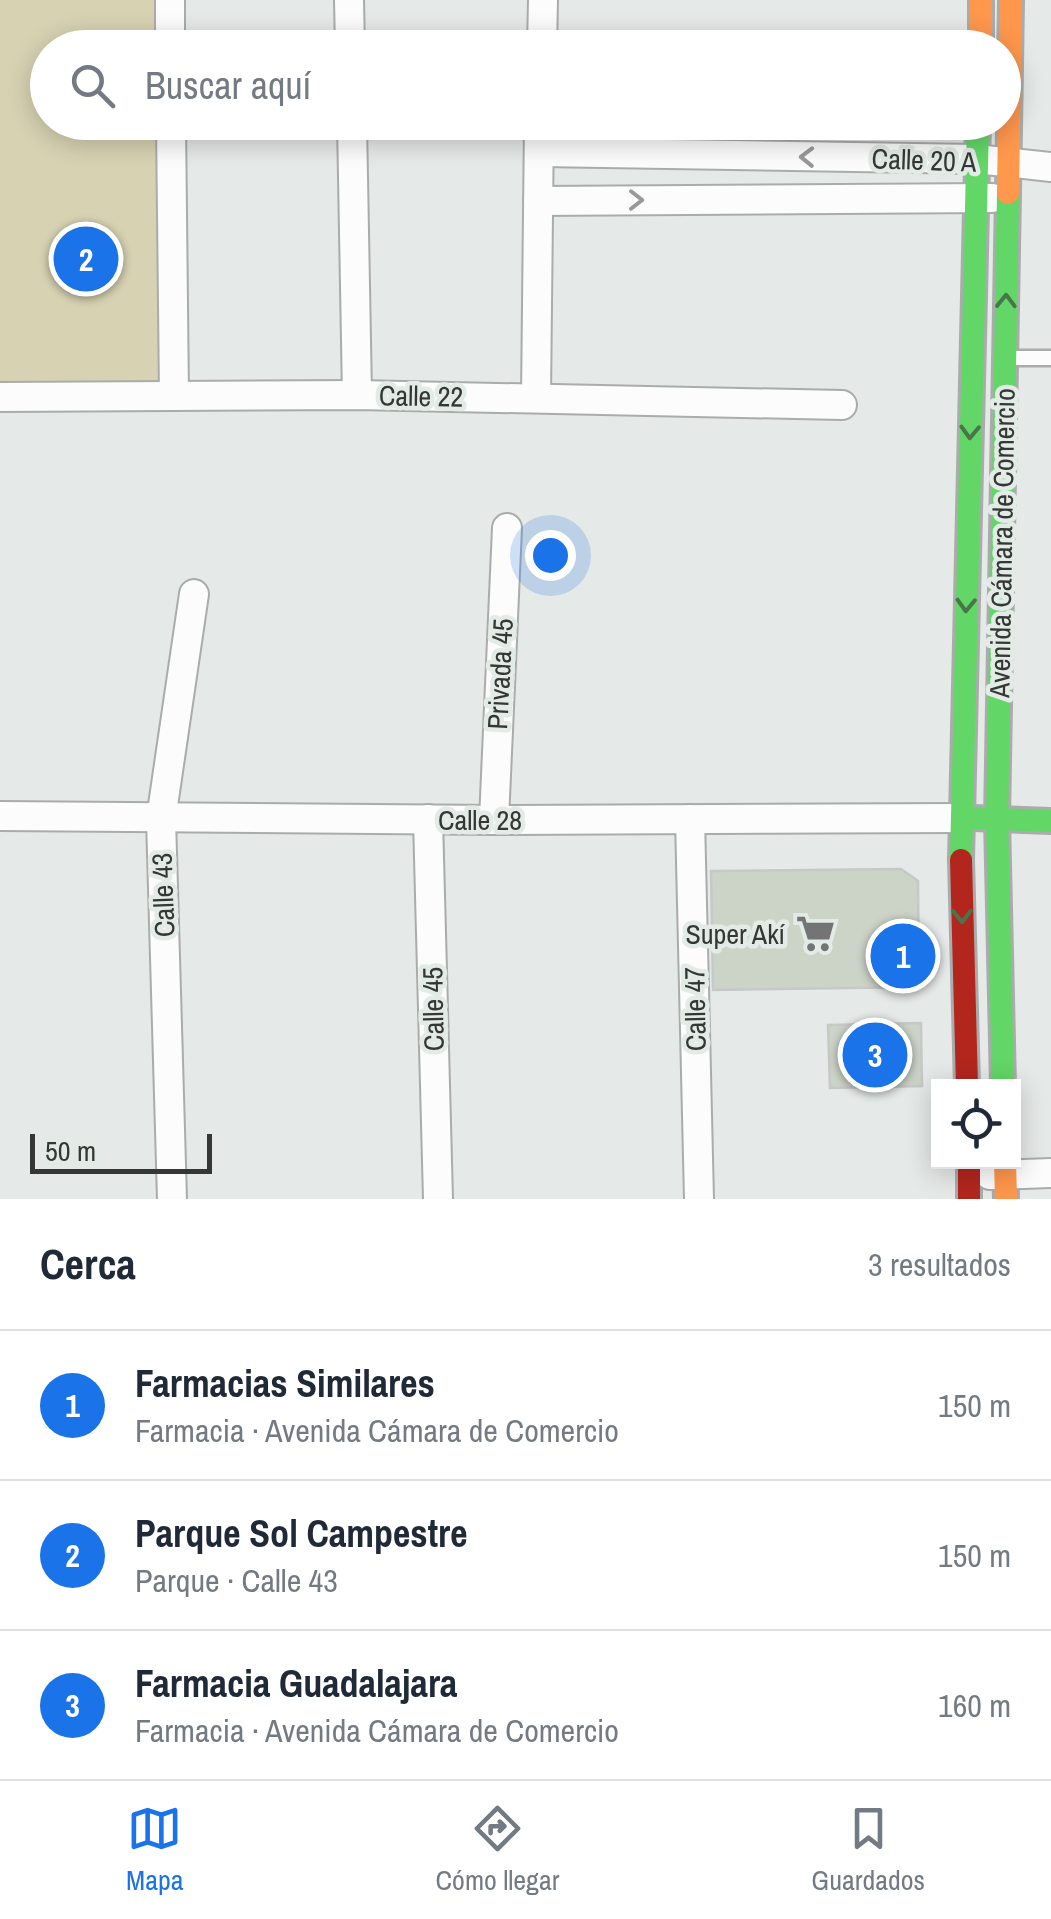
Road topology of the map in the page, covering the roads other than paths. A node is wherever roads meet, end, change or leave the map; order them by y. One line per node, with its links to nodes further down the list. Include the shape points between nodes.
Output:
1 (170, 0): 6 (street)
2 (349, 0): 7 (street)
3 (543, 0): 8 (street)
4 (982, 0): 9 (main road)
5 (1011, 0): 10 (main road, Avenida Cámara de Comercio)
6 (170, 30)
7 (350, 30)
8 (542, 30)
9 (981, 30)
10 (1010, 30)
11 (171, 140): 26 (street)
12 (352, 140): 25 (street)
13 (539, 140): 16 (street)
14 (977, 140): 17 (main road, Avenida Cámara de Comercio)
15 (1008, 140): 18 (main road, Avenida Cámara de Comercio)
16 (539, 152): 17 (street, Calle 20 A, one-way to 16); 22 (street)
17 (976, 159): 18 (street, Calle 20 A); 20 (main road, Avenida Cámara de Comercio)
18 (1008, 164): 19 (street); 21 (main road, Avenida Cámara de Comercio)
19 (1051, 167)
20 (976, 198): 21 (street, Calle 20 A); 22 (street, Calle 20 A, one-way to 20); 33 (main road, Avenida Cámara de Comercio, one-way to 33)
21 (1008, 198): 23 (main road, Avenida Cámara de Comercio, one-way to 21)
22 (538, 201): 28 (street)
23 (1005, 358): 24 (lane); 34 (main road, Avenida Cámara de Comercio)
24 (1051, 358)
25 (357, 395): 26 (street, Calle 22); 28 (street, Calle 22)
26 (174, 396): 27 (street, Calle 22)
27 (0, 397)
28 (536, 398): 29 (street, Calle 22)
29 (842, 406)
30 (507, 528): 38 (street, Privada 45)
31 (194, 594): 35 (street, Calle 43)
32 (0, 816): 35 (street, Calle 28)
33 (960, 818): 34 (main road); 36 (street, Calle 28); 40 (main road, Avenida Cámara de Comercio, one-way to 40)
34 (997, 818): 39 (main road); 41 (main road, Avenida Cámara de Comercio)
35 (161, 819): 37 (street, Calle 28); 45 (street, Calle 43)
36 (690, 819): 38 (street, Calle 28); 47 (street, Calle 47)
37 (428, 820): 38 (street, Calle 28); 46 (street, Calle 45)
38 (494, 820)
39 (1051, 822)
40 (967, 1079)
41 (1003, 1079)
42 (1051, 1173): 44 (street)
43 (969, 1178): 44 (street)
44 (1005, 1178)
45 (172, 1199)
46 (438, 1199)
47 (699, 1199)

